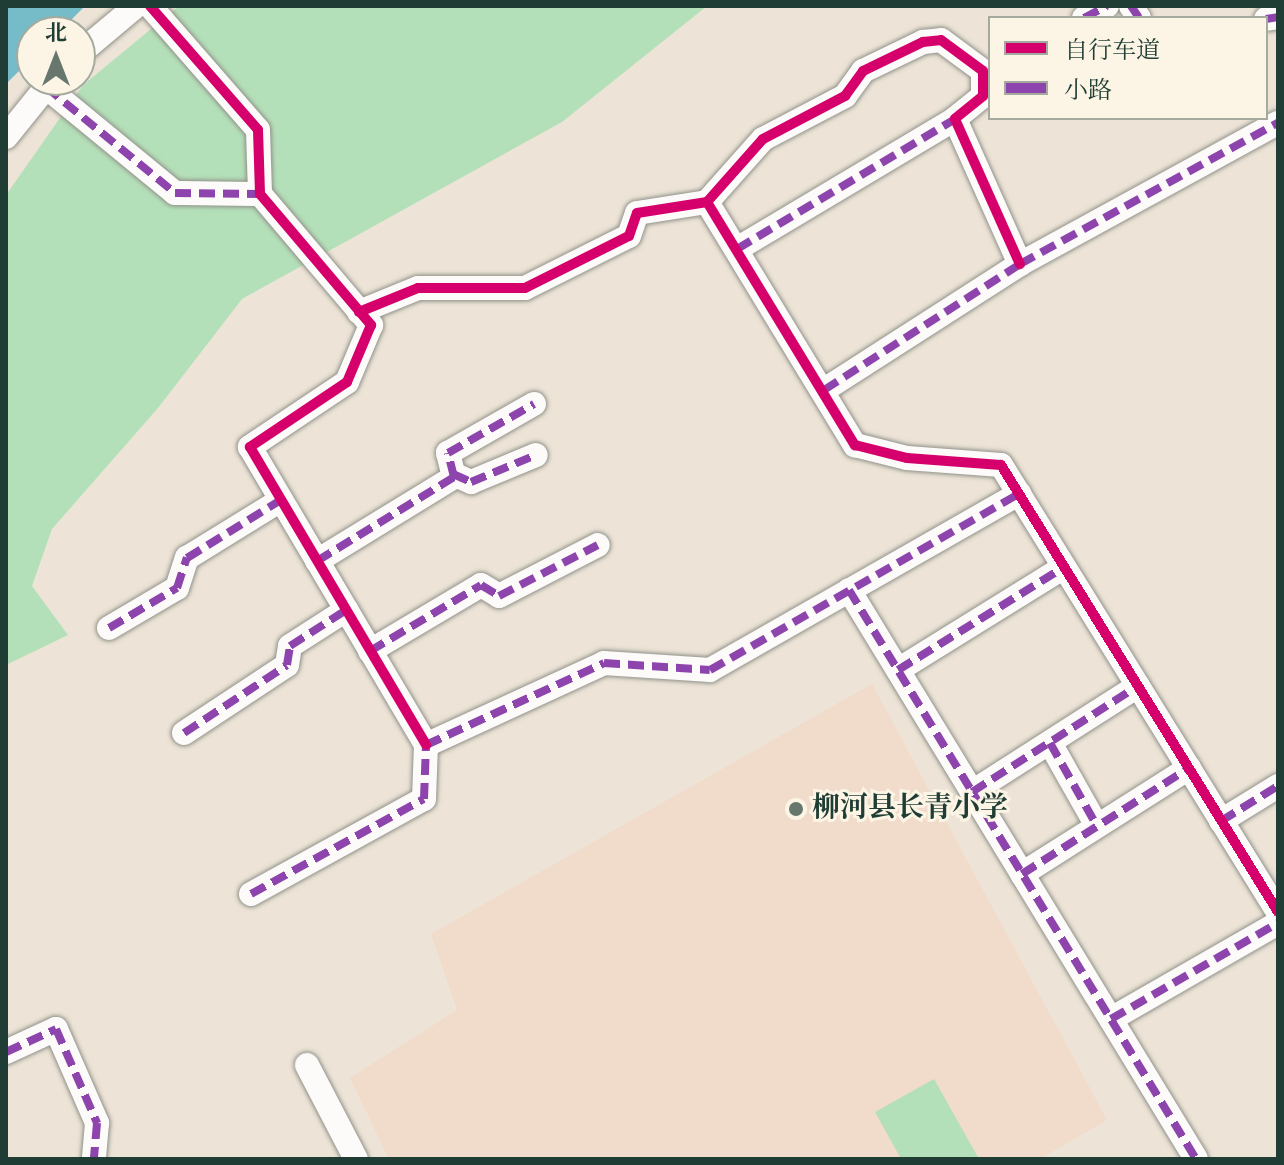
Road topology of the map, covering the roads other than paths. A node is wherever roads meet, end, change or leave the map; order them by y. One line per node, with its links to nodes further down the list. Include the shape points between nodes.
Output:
1 (136, 6): 5 (street)
2 (150, 6): 12 (street, via 258,130)
3 (1107, 6): 4 (street)
4 (1088, 16)
5 (96, 40)
6 (986, 69): 9 (street, via 983,96); 13 (street, via 941,40 923,42 863,71 845,96 763,139)
7 (39, 96): 11 (street)
8 (63, 96): 12 (street, via 175,193)
9 (955, 119): 14 (street); 15 (street)
10 (1278, 123): 15 (street)
11 (6, 137)
12 (260, 194): 16 (street)
13 (707, 202): 14 (street); 16 (street, via 637,213 629,236 525,288 418,288)
14 (737, 249): 17 (street)
15 (1020, 264): 17 (street)
16 (359, 312): 22 (street, via 371,325 347,382 250,447)
17 (824, 390): 21 (street, via 855,445 907,458 1001,465)
18 (534, 404): 20 (street, via 448,453)
19 (536, 455): 20 (street, via 471,482)
20 (453, 474): 24 (street)
21 (1019, 494): 25 (street); 26 (street)
22 (281, 500): 24 (street); 28 (street, via 187,558 177,588)
23 (598, 545): 29 (street, via 499,596 481,585)
24 (317, 561): 27 (street)
25 (1064, 567): 30 (street); 31 (street)
26 (849, 590): 30 (street); 34 (street, via 710,670 604,663)
27 (346, 610): 29 (street); 32 (street, via 290,646 287,665)
28 (109, 628)
29 (370, 651): 34 (street)
30 (898, 670): 37 (street)
31 (1138, 686): 33 (street); 35 (street)
32 (184, 733)
33 (1050, 743): 37 (street); 39 (street)
34 (426, 745): 41 (street, via 424,799)
35 (1189, 768): 38 (street); 39 (street)
36 (1278, 786): 38 (street)
37 (972, 792): 40 (street)
38 (1221, 821): 42 (street)
39 (1097, 826): 40 (street)
40 (1022, 874): 44 (street)
41 (251, 894)
42 (1278, 912)
43 (1278, 923): 44 (street)
44 (1111, 1019): 49 (street)
45 (6, 1052): 47 (street, via 56,1029 97,1123)
46 (307, 1065): 48 (street)
47 (94, 1159)
48 (356, 1159)
49 (1196, 1159)

